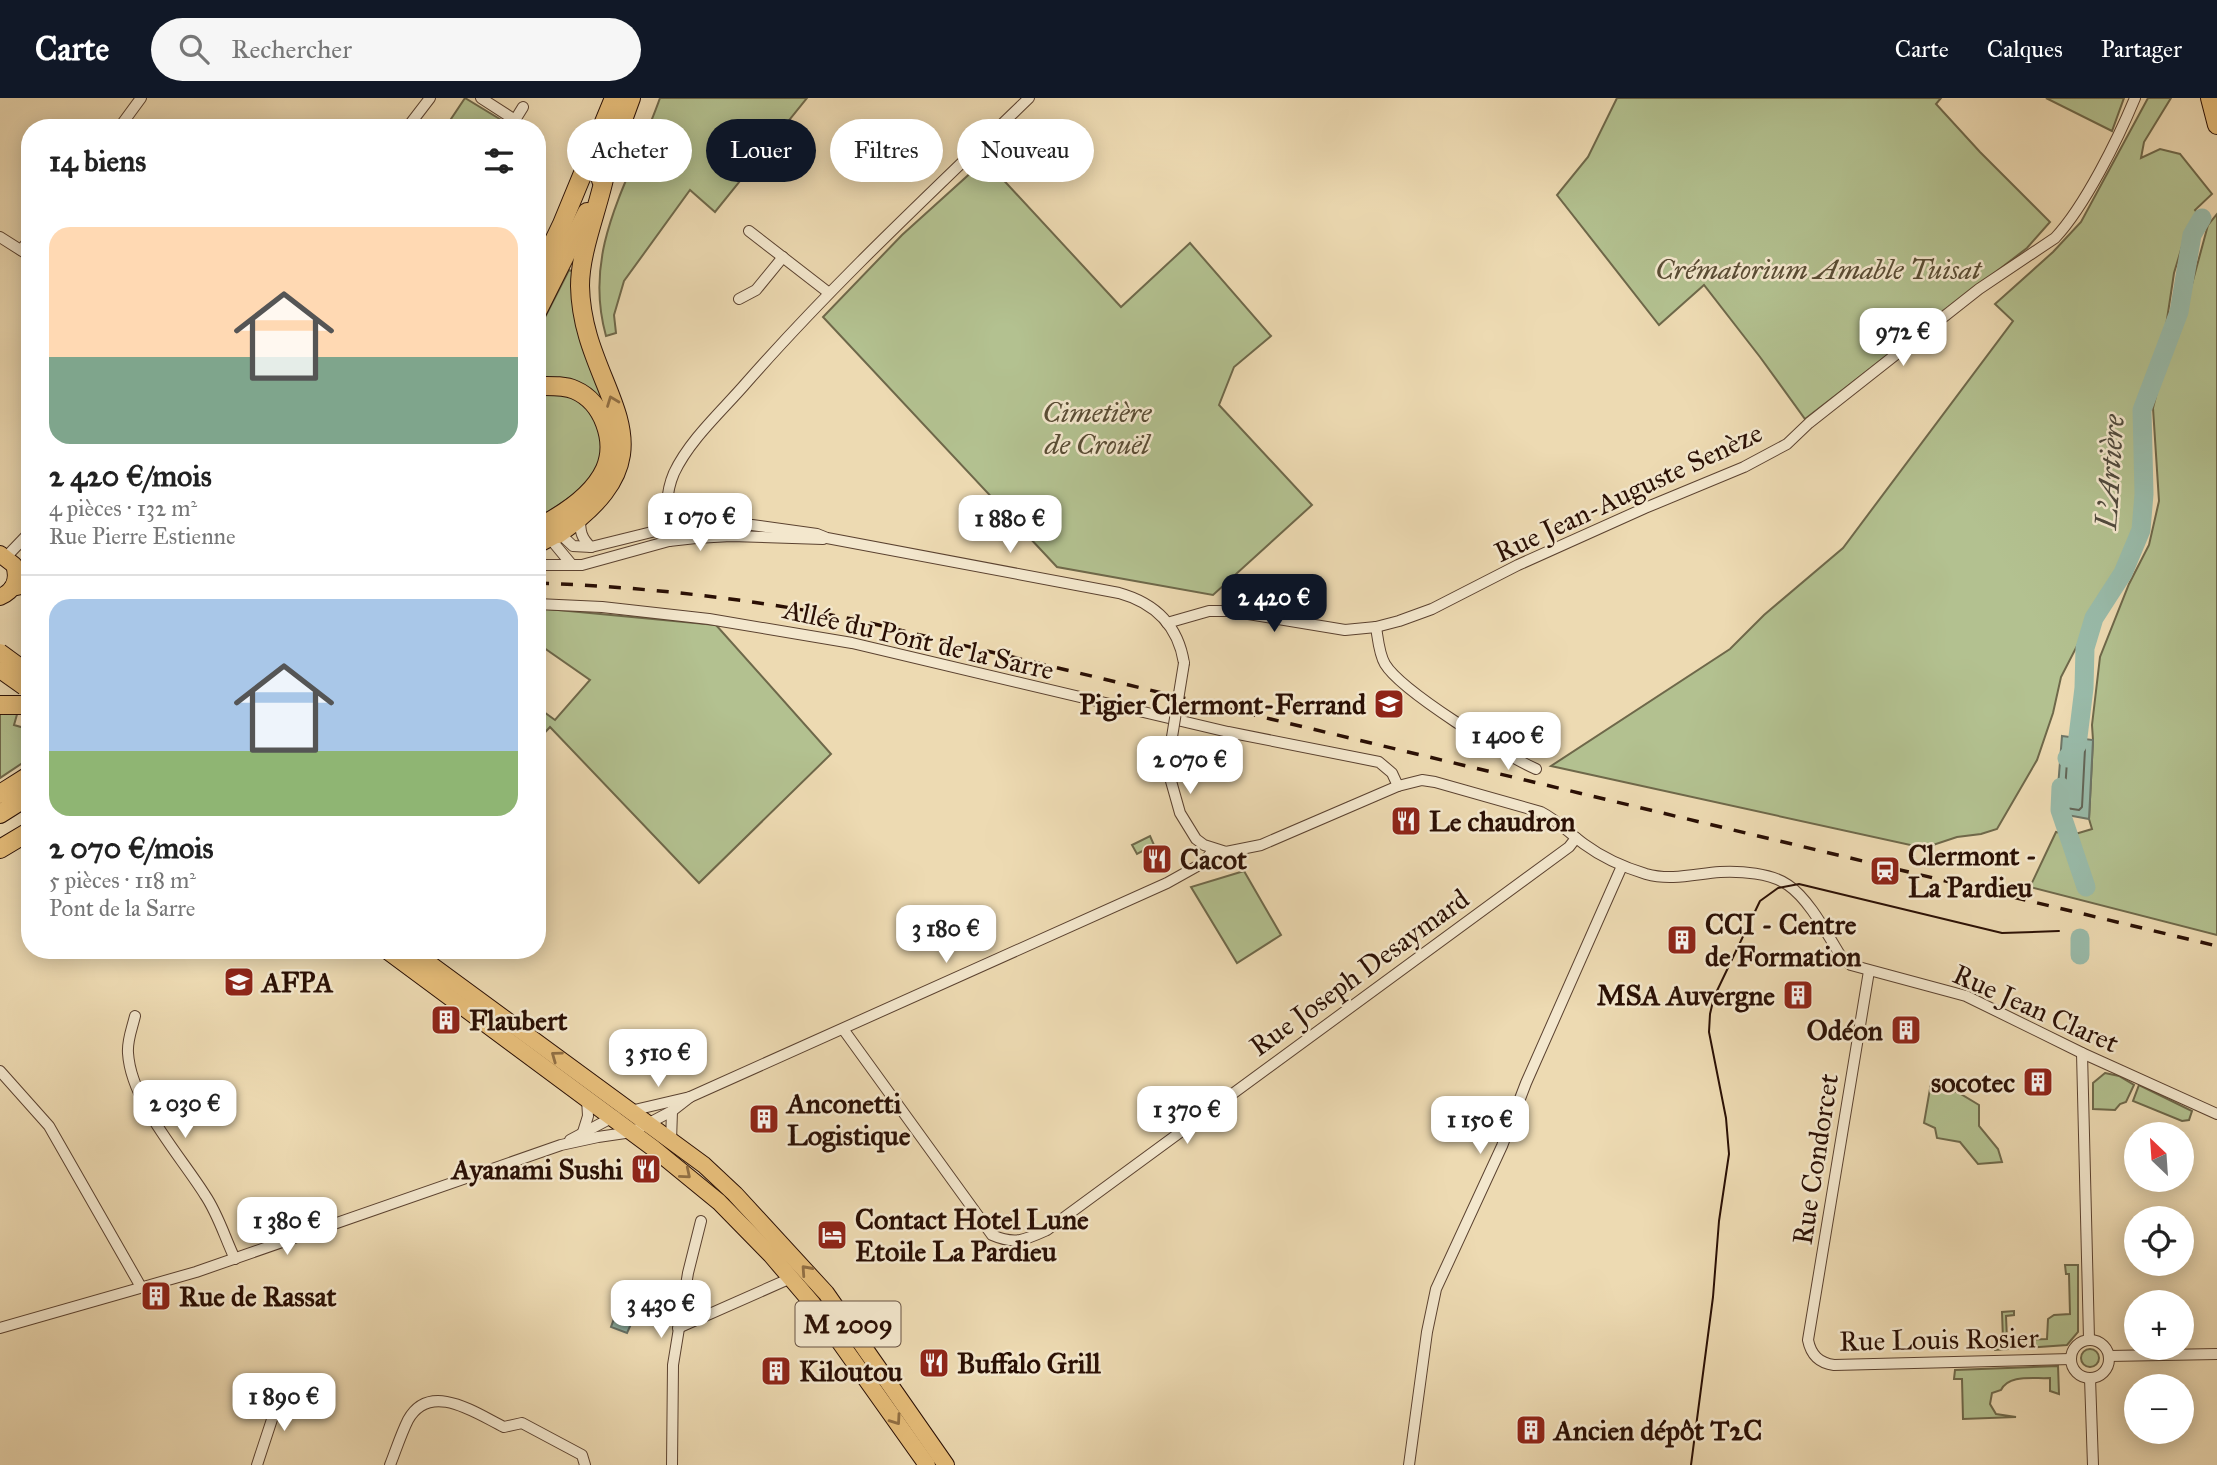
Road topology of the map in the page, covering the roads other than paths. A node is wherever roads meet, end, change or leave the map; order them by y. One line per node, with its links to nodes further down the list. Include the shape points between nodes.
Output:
1 (141, 98): 10 (street)
2 (430, 98): 11 (street)
3 (481, 98): 12 (street)
4 (614, 98): 18 (highway)
5 (631, 98): 14 (highway)
6 (1029, 98): 25 (street)
7 (2135, 98): 42 (street, Rue Jean-Auguste Senèze, via 2088,189 2055,238 1979,289 1787,443 1740,469 1518,565 1432,609)
8 (2210, 98): 15 (highway)
9 (523, 107): 13 (street)
10 (126, 119)
11 (414, 119)
12 (506, 119)
13 (515, 119)
14 (624, 119)
15 (2217, 125)
16 (600, 182): 26 (highway)
17 (604, 182): 29 (highway, one-way to 17, via 615,477 623,443 620,422 584,322 580,286)
18 (562, 224): 21 (highway); 23 (highway)
19 (750, 231): 24 (street)
20 (0, 237): 22 (street)
21 (546, 244)
22 (21, 250)
23 (546, 257)
24 (783, 257): 25 (street); 27 (street, via 756,290)
25 (829, 293): 30 (street, via 683,457 665,502)
26 (546, 294)
27 (739, 299)
28 (546, 387): 31 (highway, via 575,390 596,405 610,445 605,468 593,486)
29 (580, 518): 31 (highway); 35 (street, via 580,531)
30 (668, 528): 32 (street, via 752,525); 34 (street); 35 (street)
31 (546, 532): 35 (street, via 573,545); 38 (street)
32 (827, 538): 34 (street, via 732,536); 41 (street, via 1119,593 1144,602)
33 (21, 540): 36 (street)
34 (669, 541): 38 (street)
35 (591, 547)
36 (3, 556): 39 (main road, via 14,565)
37 (546, 565): 38 (street)
38 (572, 565)
39 (17, 588)
40 (546, 604): 51 (street, Allée du Pont de la Sarre, via 709,619 852,643 1379,762)
41 (1167, 623): 42 (street, Rue Jean-Auguste Senèze, via 1209,611 1230,611 1324,628); 58 (street, bridge, via 1181,645 1184,663 1169,774 1180,813 1196,839)
42 (1376, 627): 49 (street, via 1383,657 1395,676 1431,704)
43 (0, 652): 45 (main road, bridge)
44 (0, 670): 46 (main road, bridge)
45 (21, 680)
46 (21, 684)
47 (21, 693): 48 (highway)
48 (0, 705)
49 (1536, 769)
50 (21, 781): 52 (highway)
51 (1398, 786): 56 (street, Rue Jean Claret, via 1422,780 1528,808 1554,819); 58 (street, Rue Jean Claret, via 1261,845)
52 (0, 794)
53 (21, 801): 54 (highway)
54 (0, 814)
55 (21, 836): 57 (highway)
56 (1576, 838): 59 (street, Rue Jean Claret); 64 (street, Rue Joseph Desaymard, via 1047,1230 1024,1241 992,1235)
57 (0, 849)
58 (1214, 850): 64 (street, via 1201,864 1167,883)
59 (1622, 866): 62 (street, Rue Jean Claret, via 1651,875 1720,872 1776,879 1802,899 1843,958); 97 (street, via 1436,1289)
60 (398, 959): 68 (main road, M 2009)
61 (423, 959): 69 (main road, M 2009, one-way to 61)
62 (1869, 971): 65 (street, Rue Jean Claret, via 1966,996); 85 (street, Rue Condorcet, via 1808,1340)
63 (135, 1016): 79 (street, via 128,1054 136,1085 162,1134 207,1197)
64 (843, 1029): 67 (street)
65 (2082, 1053): 71 (street, Rue Jean Claret); 84 (street)
66 (0, 1072): 81 (street, via 49,1126)
67 (690, 1097): 69 (street); 70 (street)
68 (587, 1099): 72 (main road, M 2009); 74 (street)
69 (631, 1111): 72 (street); 73 (main road, M 2009)
70 (672, 1111): 73 (street); 76 (street)
71 (2217, 1114)
72 (611, 1117): 74 (street); 75 (main road, M 2009)
73 (649, 1124): 75 (street); 76 (main road, M 2009)
74 (583, 1132): 77 (street)
75 (632, 1132): 77 (street); 80 (main road, M 2009, one-way to 80, via 719,1202)
76 (671, 1140): 96 (main road, M 2009, one-way to 76, via 808,1272 735,1194)
77 (561, 1145): 79 (street)
78 (701, 1222): 83 (street)
79 (235, 1259): 81 (street)
80 (791, 1278): 83 (street); 95 (main road, M 2009, one-way to 95)
81 (141, 1287): 82 (street)
82 (0, 1328)
83 (678, 1328): 94 (street)
84 (2089, 1339): 87 (street, via 2102,1344); 88 (street, via 2076,1346)
85 (1812, 1353): 88 (street, Rue Louis Rosier, via 1821,1362 1834,1365)
86 (2217, 1354): 87 (street)
87 (2109, 1356): 89 (street, via 2102,1373)
88 (2071, 1359): 89 (street, via 2077,1372)
89 (2090, 1378): 98 (street)
90 (281, 1392): 91 (street)
91 (257, 1465)
92 (390, 1465): 93 (street, via 409,1418 421,1405 435,1401 453,1402 504,1427 522,1423 582,1455)
93 (585, 1465)
94 (672, 1465)
95 (928, 1465)
96 (946, 1465)
97 (1409, 1465)
98 (2092, 1465)

